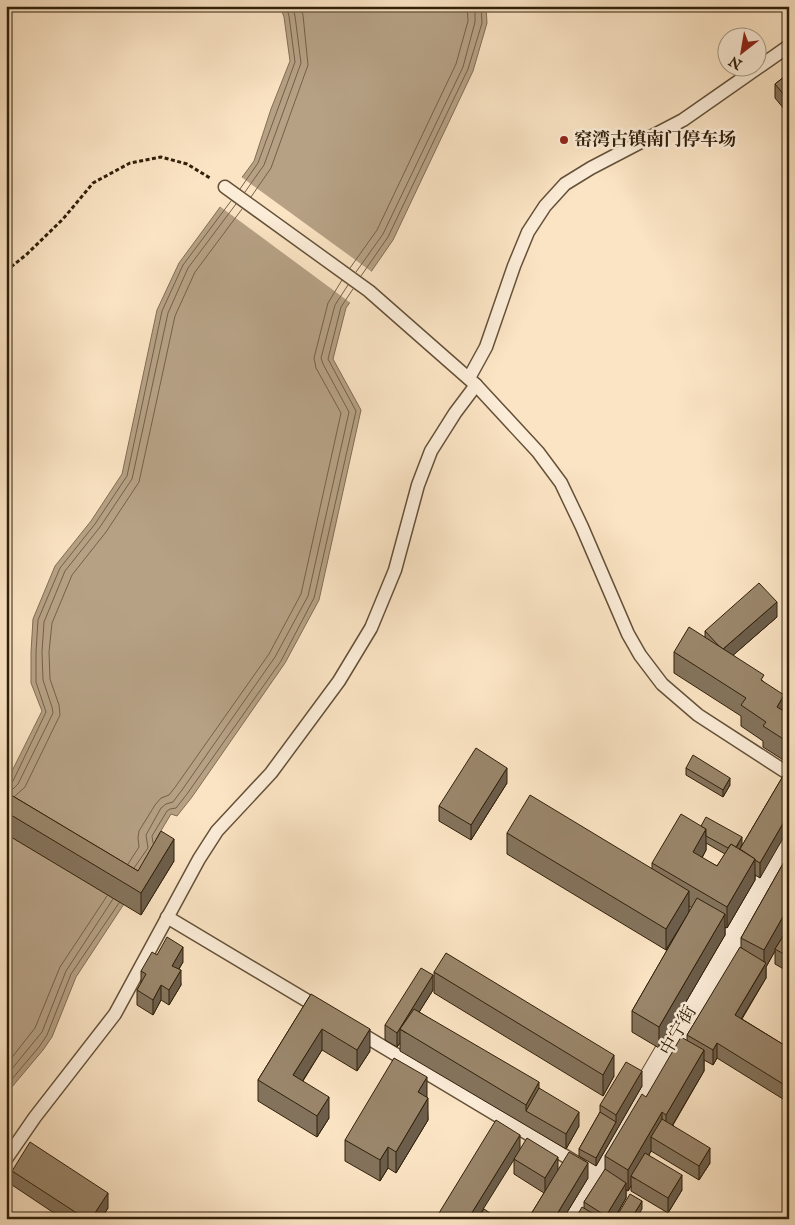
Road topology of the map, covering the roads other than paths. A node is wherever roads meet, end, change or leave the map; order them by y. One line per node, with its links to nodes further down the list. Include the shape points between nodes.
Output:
1 (788, 48): 3 (lane, via 683,120 565,184 528,232)
2 (225, 187): 3 (lane, via 368,291)
3 (472, 382): 4 (lane, via 538,452 561,483 628,634 662,684 698,715); 6 (lane, via 431,451 418,485 395,570 372,628 303,732 271,773 217,831)
4 (789, 774)
5 (789, 843): 10 (street, 中宁街)
6 (167, 917): 7 (lane); 9 (lane, via 114,1014)
7 (330, 1015)
8 (347, 1025): 10 (lane)
9 (6, 1159)
10 (595, 1174): 11 (street, 中宁街)
11 (569, 1219)

